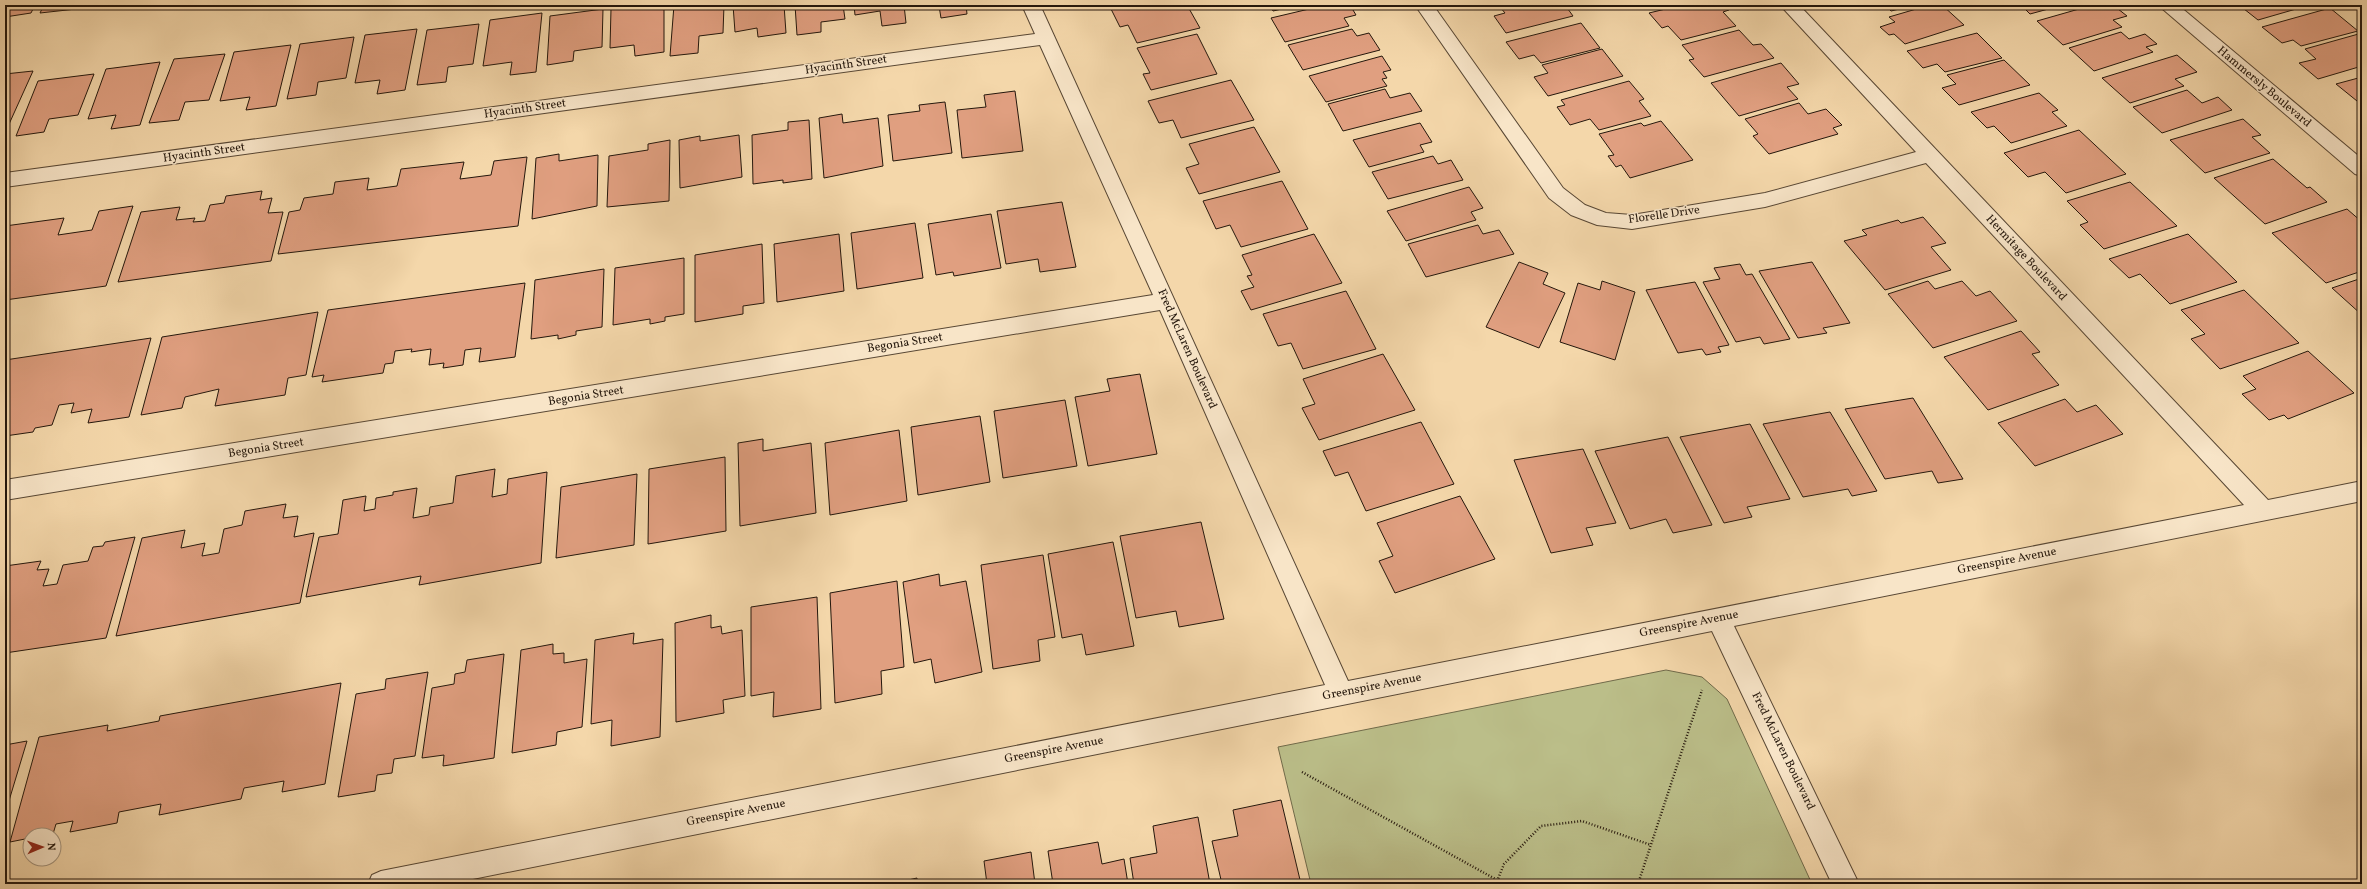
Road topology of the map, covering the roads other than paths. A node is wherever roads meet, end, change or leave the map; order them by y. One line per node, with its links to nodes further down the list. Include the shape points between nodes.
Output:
1 (1031, 5): 5 (street, Fred McLaren Boulevard)
2 (1424, 5): 6 (street, Florelle Drive, via 1556,193 1578,210 1604,220 1632,222 1765,200)
3 (1789, 5): 6 (street, Hermitage Boulevard)
4 (2167, 5): 7 (street, Hammersly Boulevard)
5 (1046, 38): 8 (street, Hyacinth Street); 9 (street, Fred McLaren Boulevard)
6 (1930, 155): 12 (street, Hermitage Boulevard)
7 (2362, 169)
8 (5, 180)
9 (1166, 301): 10 (street, Begonia Street); 14 (street, Fred McLaren Boulevard)
10 (5, 490)
11 (2362, 491): 12 (street, Greenspire Avenue)
12 (2262, 510): 13 (street, Greenspire Avenue)
13 (1718, 618): 14 (street, Greenspire Avenue); 16 (street, Fred McLaren Boulevard)
14 (1341, 693): 15 (street, Greenspire Avenue)
15 (381, 884)
16 (1846, 884)

